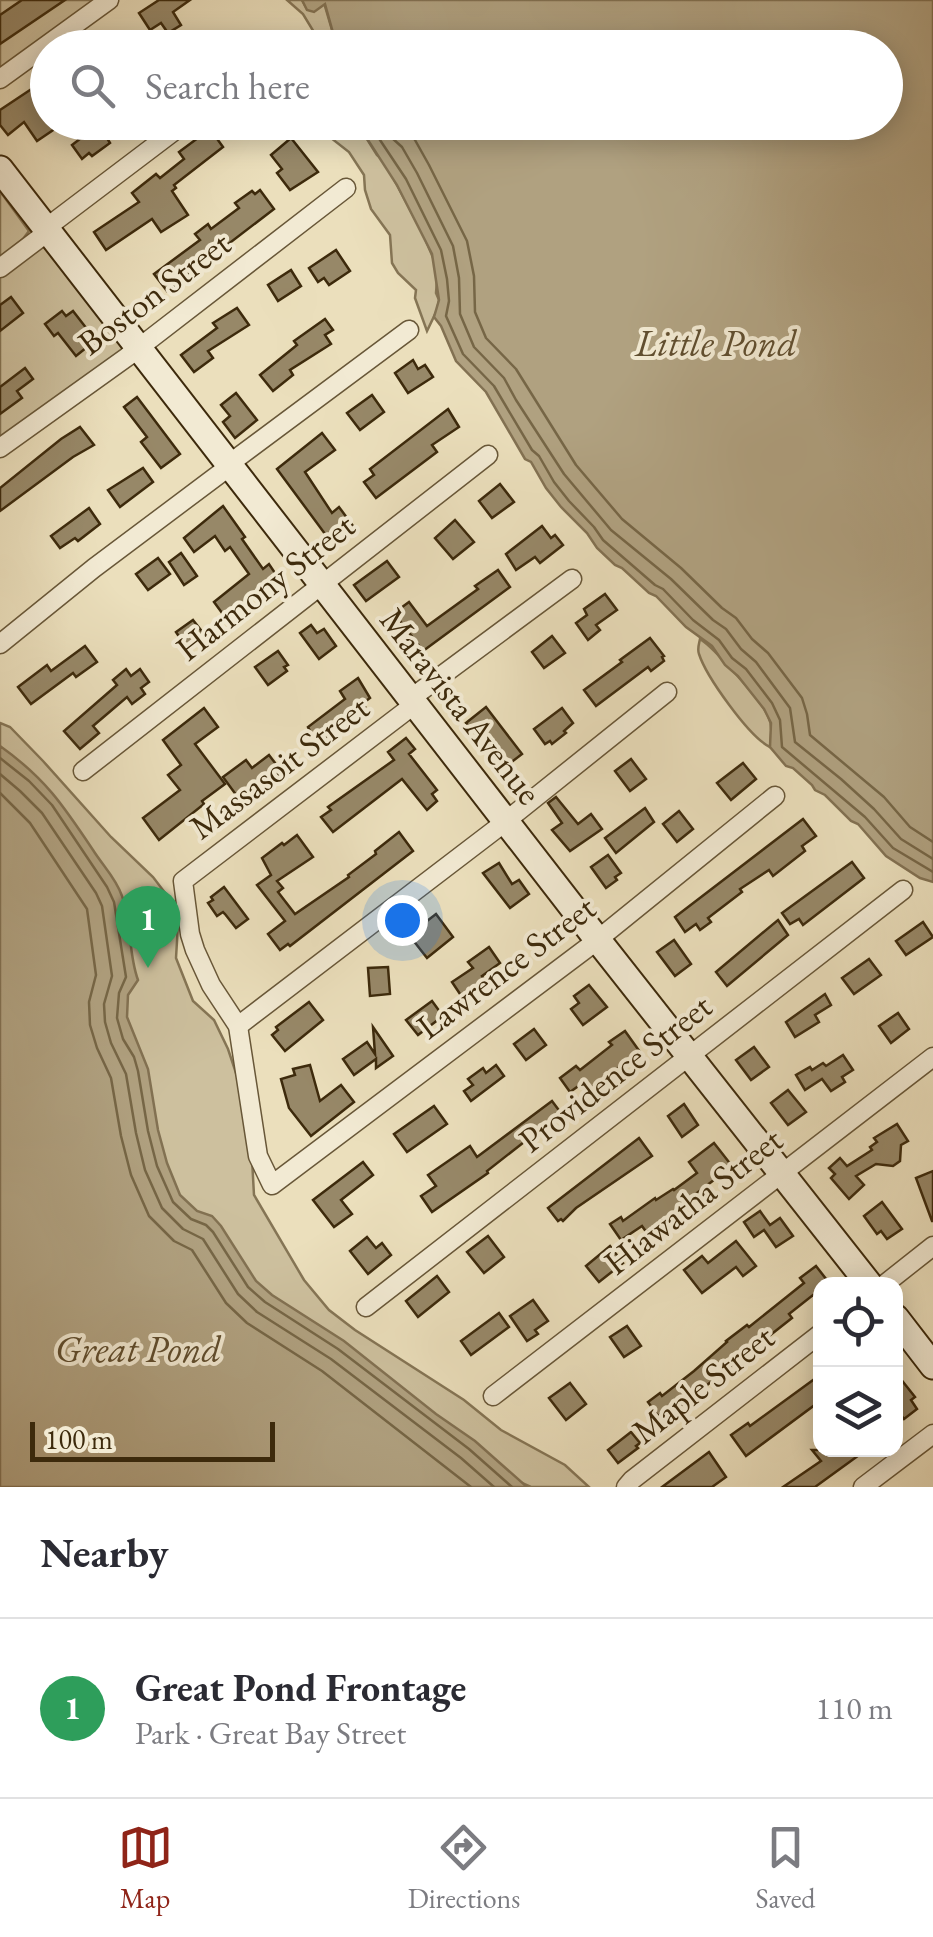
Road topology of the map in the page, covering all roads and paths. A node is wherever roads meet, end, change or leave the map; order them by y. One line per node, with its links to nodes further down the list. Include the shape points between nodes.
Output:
1 (109, 0): 2 (street)
2 (68, 30)
3 (30, 58): 4 (street)
4 (0, 80)
5 (163, 140): 8 (street)
6 (0, 168): 8 (main road, Maravista Avenue)
7 (346, 188): 11 (street, Boston Street)
8 (48, 230): 9 (street); 11 (main road, Maravista Avenue)
9 (0, 268)
10 (409, 330): 14 (street)
11 (138, 348): 12 (street, Boston Street); 14 (main road, Maravista Avenue)
12 (0, 448)
13 (488, 455): 16 (street, Harmony Street)
14 (230, 465): 16 (main road, Maravista Avenue); 17 (street)
15 (572, 580): 19 (street, Massasoit Street)
16 (321, 584): 19 (main road, Maravista Avenue); 20 (street, Harmony Street)
17 (0, 644)
18 (668, 692): 22 (street)
19 (412, 702): 22 (main road, Maravista Avenue); 25 (street, Massasoit Street, via 183,881 195,950)
20 (83, 770)
21 (775, 796): 24 (street, Lawrence Street)
22 (505, 821): 24 (main road, Maravista Avenue); 25 (street)
23 (903, 890): 26 (street, Providence Street)
24 (597, 939): 25 (street, Lawrence Street, via 272,1185 258,1156); 26 (main road, Maravista Avenue)
25 (238, 1026)
26 (689, 1057): 28 (main road, Maravista Avenue); 32 (street, Providence Street)
27 (933, 1057): 28 (street, Hiawatha Street)
28 (782, 1173): 30 (main road, Maravista Avenue); 36 (street, Hiawatha Street)
29 (933, 1246): 31 (street)
30 (864, 1277)
31 (894, 1277)
32 (366, 1307)
33 (903, 1327): 35 (main road)
34 (813, 1339): 38 (street, Maple Street)
35 (933, 1366)
36 (493, 1396)
37 (933, 1434): 39 (street)
38 (626, 1487)
39 (863, 1487)

